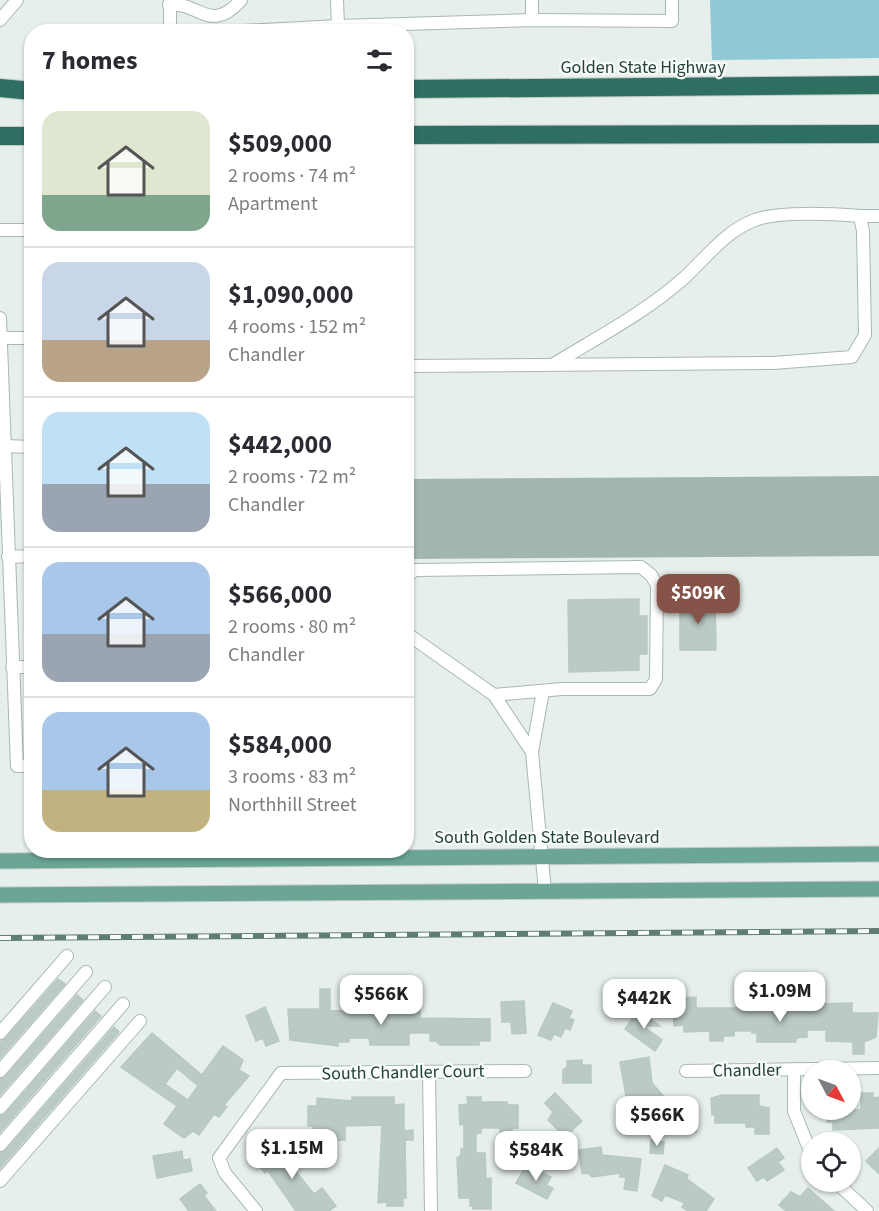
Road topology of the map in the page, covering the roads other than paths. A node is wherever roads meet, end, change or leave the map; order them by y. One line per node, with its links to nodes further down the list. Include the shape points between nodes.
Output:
1 (17, 0): 7 (street)
2 (241, 0): 6 (street, via 226,14 219,15 201,15)
3 (337, 0): 10 (street)
4 (532, 0): 8 (street)
5 (672, 0): 8 (street, via 672,21)
6 (169, 2): 9 (street)
7 (0, 20)
8 (532, 20): 11 (street)
9 (170, 24)
10 (338, 24)
11 (403, 24)
12 (879, 85): 13 (highway, Golden State Highway)
13 (414, 89)
14 (0, 91): 15 (highway)
15 (24, 92)
16 (879, 134): 17 (highway)
17 (414, 135)
18 (0, 136): 19 (highway)
19 (24, 136)
20 (860, 216): 21 (street); 27 (street, via 822,213 755,219 720,241 684,278 629,318); 27 (street, via 865,335 852,357 773,363)
21 (879, 216)
22 (0, 230): 23 (street)
23 (24, 230)
24 (0, 318): 25 (street)
25 (1, 338): 26 (street); 29 (street)
26 (24, 338)
27 (554, 364): 28 (street)
28 (414, 366)
29 (4, 446): 30 (street); 32 (street)
30 (24, 447)
31 (24, 556): 32 (street)
32 (8, 557): 35 (street)
33 (414, 571): 37 (street, via 641,567 651,575 657,585 656,680 650,689)
34 (414, 639): 38 (street)
35 (12, 667): 36 (street); 39 (street)
36 (24, 667)
37 (543, 692): 38 (street); 40 (street)
38 (494, 695): 40 (street)
39 (6, 702): 41 (street, via 17,766)
40 (532, 752): 43 (street)
41 (24, 766)
42 (879, 854): 43 (main road, South Golden State Boulevard)
43 (544, 856): 44 (main road, South Golden State Boulevard); 48 (street)
44 (414, 857)
45 (326, 858): 46 (main road, South Golden State Boulevard)
46 (0, 861)
47 (879, 889): 48 (main road)
48 (545, 891): 49 (main road)
49 (0, 896)
50 (67, 956): 55 (street)
51 (86, 972): 58 (street)
52 (105, 987): 62 (street)
53 (123, 1004): 64 (street)
54 (140, 1020): 65 (street)
55 (0, 1033)
56 (879, 1068): 57 (street, Chandler)
57 (794, 1069): 60 (street, Chandler); 63 (street, via 794,1111)
58 (0, 1071)
59 (525, 1071): 61 (street, South Chandler Court)
60 (686, 1071)
61 (429, 1072): 67 (street, South Chandler Court, via 281,1073 219,1158 225,1173); 68 (street)
62 (0, 1108)
63 (802, 1132)
64 (0, 1145)
65 (0, 1181)
66 (847, 1192): 69 (street)
67 (256, 1211)
68 (431, 1211)
69 (867, 1211)

